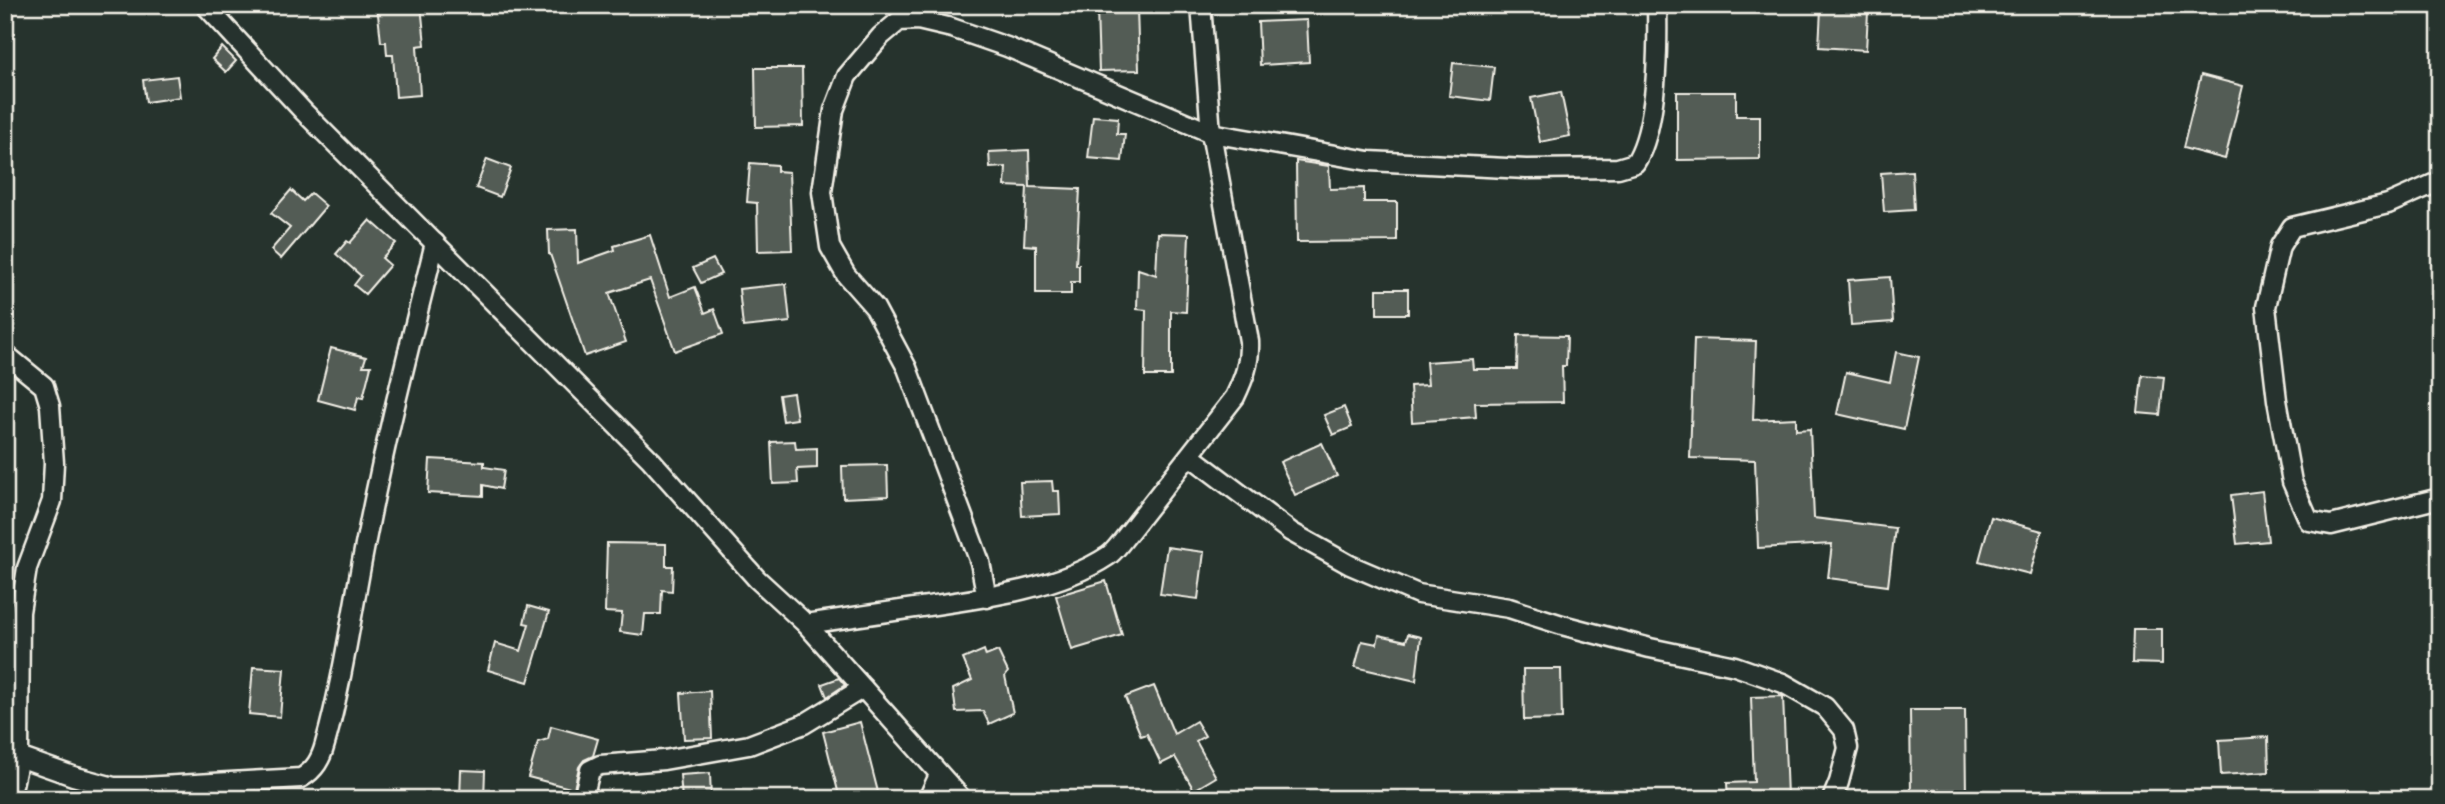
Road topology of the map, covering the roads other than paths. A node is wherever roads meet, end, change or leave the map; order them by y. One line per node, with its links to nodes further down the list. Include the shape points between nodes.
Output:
1 (205, 5): 6 (street)
2 (1201, 5): 4 (street)
3 (1657, 5): 4 (street, via 1658,55 1644,150 1635,163 1618,168 1526,169 1369,161)
4 (1211, 133): 8 (street, via 1250,356 1235,397); 10 (street, via 1007,47 918,20 899,21 847,76 834,110 822,192 830,247 846,275 875,308 908,368 979,562)
5 (2440, 181): 9 (street, via 2388,204 2292,228 2280,246 2266,307 2292,482 2309,521 2331,525)
6 (435, 243): 11 (street, via 651,460 757,579); 13 (street, via 387,432 325,746 312,771 301,778 114,787)
7 (5, 354): 13 (street, via 44,386 54,463 52,501 27,568 20,612)
8 (1190, 456): 10 (street, via 1111,554 1078,572); 19 (street, via 1291,532 1350,565 1418,594 1509,608 1650,648 1735,666 1783,683 1825,708 1844,730 1849,748)
9 (2440, 498)
10 (987, 598): 11 (street)
11 (806, 624): 12 (street)
12 (863, 688): 14 (street); 16 (street, via 804,724 750,745 664,760 600,765 590,770)
13 (19, 757): 15 (street)
14 (939, 775): 17 (street); 18 (street)
15 (10, 799)
16 (583, 799)
17 (928, 799)
18 (962, 799)
19 (1832, 799)

